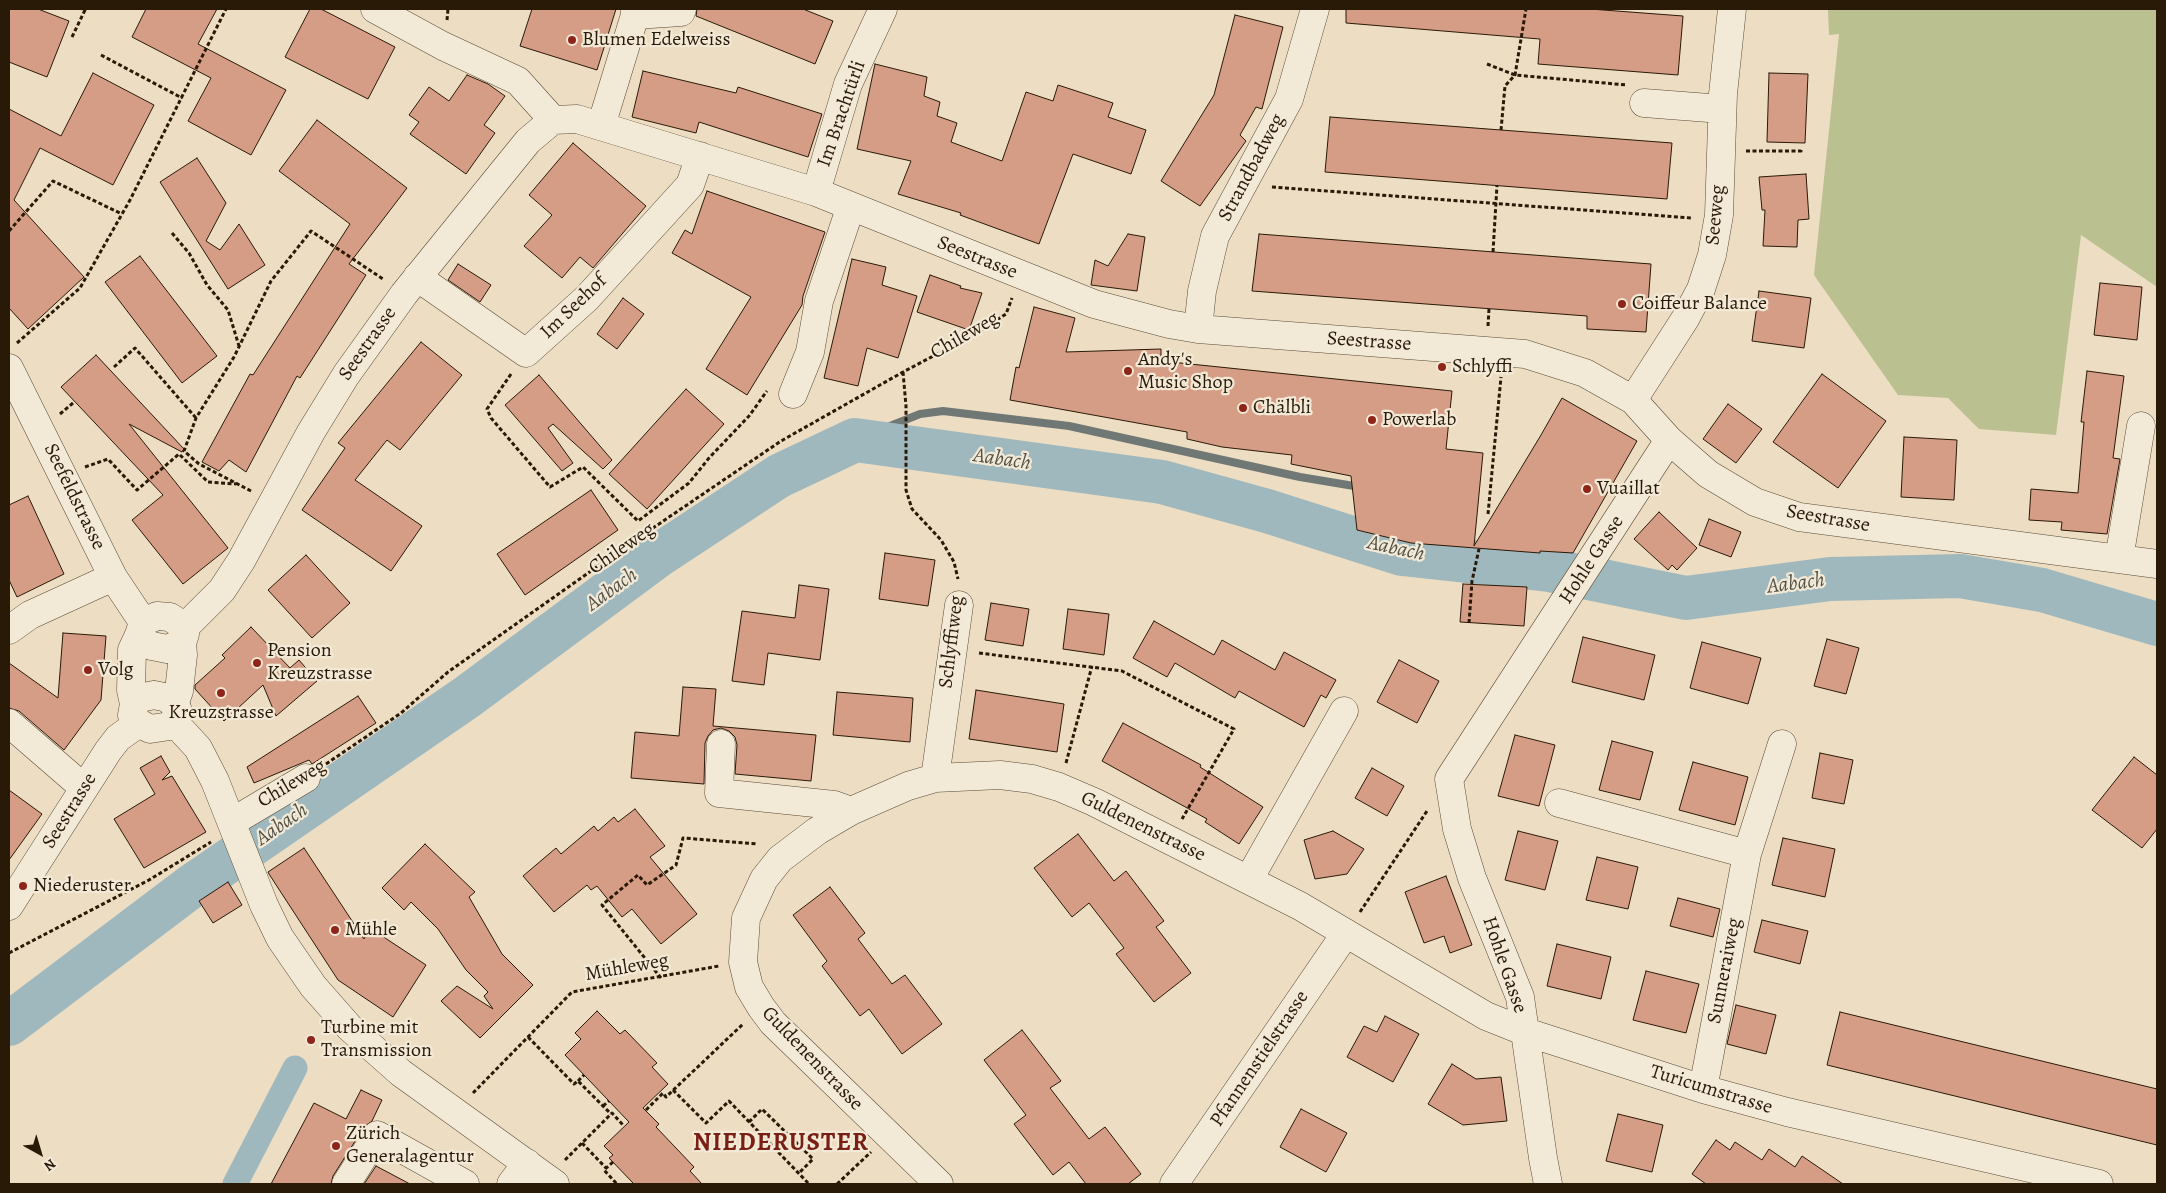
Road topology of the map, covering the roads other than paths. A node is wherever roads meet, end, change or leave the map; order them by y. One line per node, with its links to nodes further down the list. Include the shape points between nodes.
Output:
1 (375, 9): 9 (street, via 518,81)
2 (682, 9): 6 (street, via 681,12)
3 (883, 9): 12 (street, Im Brachtürli, via 848,84)
4 (1315, 9): 15 (street, Strandbadweg, via 1289,99 1216,236 1202,291)
5 (1732, 9): 8 (street, Seeweg)
6 (635, 12): 10 (street)
7 (1638, 94): 8 (street)
8 (1722, 109): 18 (street, Seeweg, via 1719,215 1712,255 1701,289 1685,319)
9 (553, 120): 10 (street, Seestrasse, via 577,119); 14 (street, Seestrasse, via 528,141)
10 (601, 126): 11 (street, Seestrasse)
11 (700, 156): 12 (street, Seestrasse); 14 (street, Im Seehof, via 690,185 587,298 526,353)
12 (816, 192): 13 (street, Seestrasse)
13 (851, 206): 15 (street, Seestrasse, via 1094,304); 17 (street, via 819,301 810,352)
14 (411, 286): 27 (street, Seestrasse, via 374,333 331,399 241,561 222,590)
15 (1198, 330): 18 (street, Seestrasse, via 1525,354 1585,373)
16 (12, 356): 23 (street, Seefeldstrasse)
17 (780, 392)
18 (1633, 400): 20 (street, Seestrasse)
19 (2141, 426): 21 (street)
20 (1669, 440): 21 (street, Seestrasse, via 1708,474 1755,502 1799,517); 44 (street, Hohle Gasse, via 1449,779 1457,829 1472,878 1520,997)
21 (2119, 559): 22 (street, Seestrasse)
22 (2157, 564)
23 (113, 576): 25 (street, Seefeldstrasse); 26 (street, via 30,615)
24 (959, 605): 35 (street, Schlyffiweg)
25 (141, 629): 27 (street, via 146,619 170,617); 30 (street, via 132,650 131,690)
26 (9, 630)
27 (183, 635): 29 (street)
28 (1344, 711): 41 (street)
29 (174, 713): 30 (street, Seestrasse, via 168,698 154,695 140,698); 39 (street, via 215,781)
30 (136, 714): 36 (street, Seestrasse)
31 (9, 723): 36 (street)
32 (721, 744): 38 (street, via 719,793 834,805)
33 (1782, 744): 40 (street, Sunneraiweg)
34 (306, 778): 39 (street, Chileweg)
35 (935, 778): 38 (street, Guldenenstrasse); 41 (street, Guldenenstrasse, via 1000,775 1059,787)
36 (84, 788): 42 (street, Seestrasse)
37 (1559, 803): 40 (street)
38 (851, 811): 49 (street, Guldenenstrasse, via 780,859 764,878 746,918 742,962 749,987 773,1023)
39 (227, 832): 46 (street, via 252,874 280,938 313,986 350,1028 408,1079)
40 (1747, 854): 45 (street, Sunneraiweg)
41 (1249, 879): 43 (street, Guldenenstrasse)
42 (9, 906)
43 (1346, 933): 44 (street, Turicumstrasse, via 1486,1016); 50 (street, Pfannenstielstrasse)
44 (1526, 1032): 45 (street, Turicumstrasse); 51 (street, Hohle Gasse)
45 (1703, 1089): 52 (street, Turicumstrasse, via 1787,1112)
46 (535, 1177)
47 (346, 1184): 48 (street, via 377,1135)
48 (465, 1184)
49 (939, 1184)
50 (1174, 1184)
51 (1548, 1184)
52 (2100, 1184)

